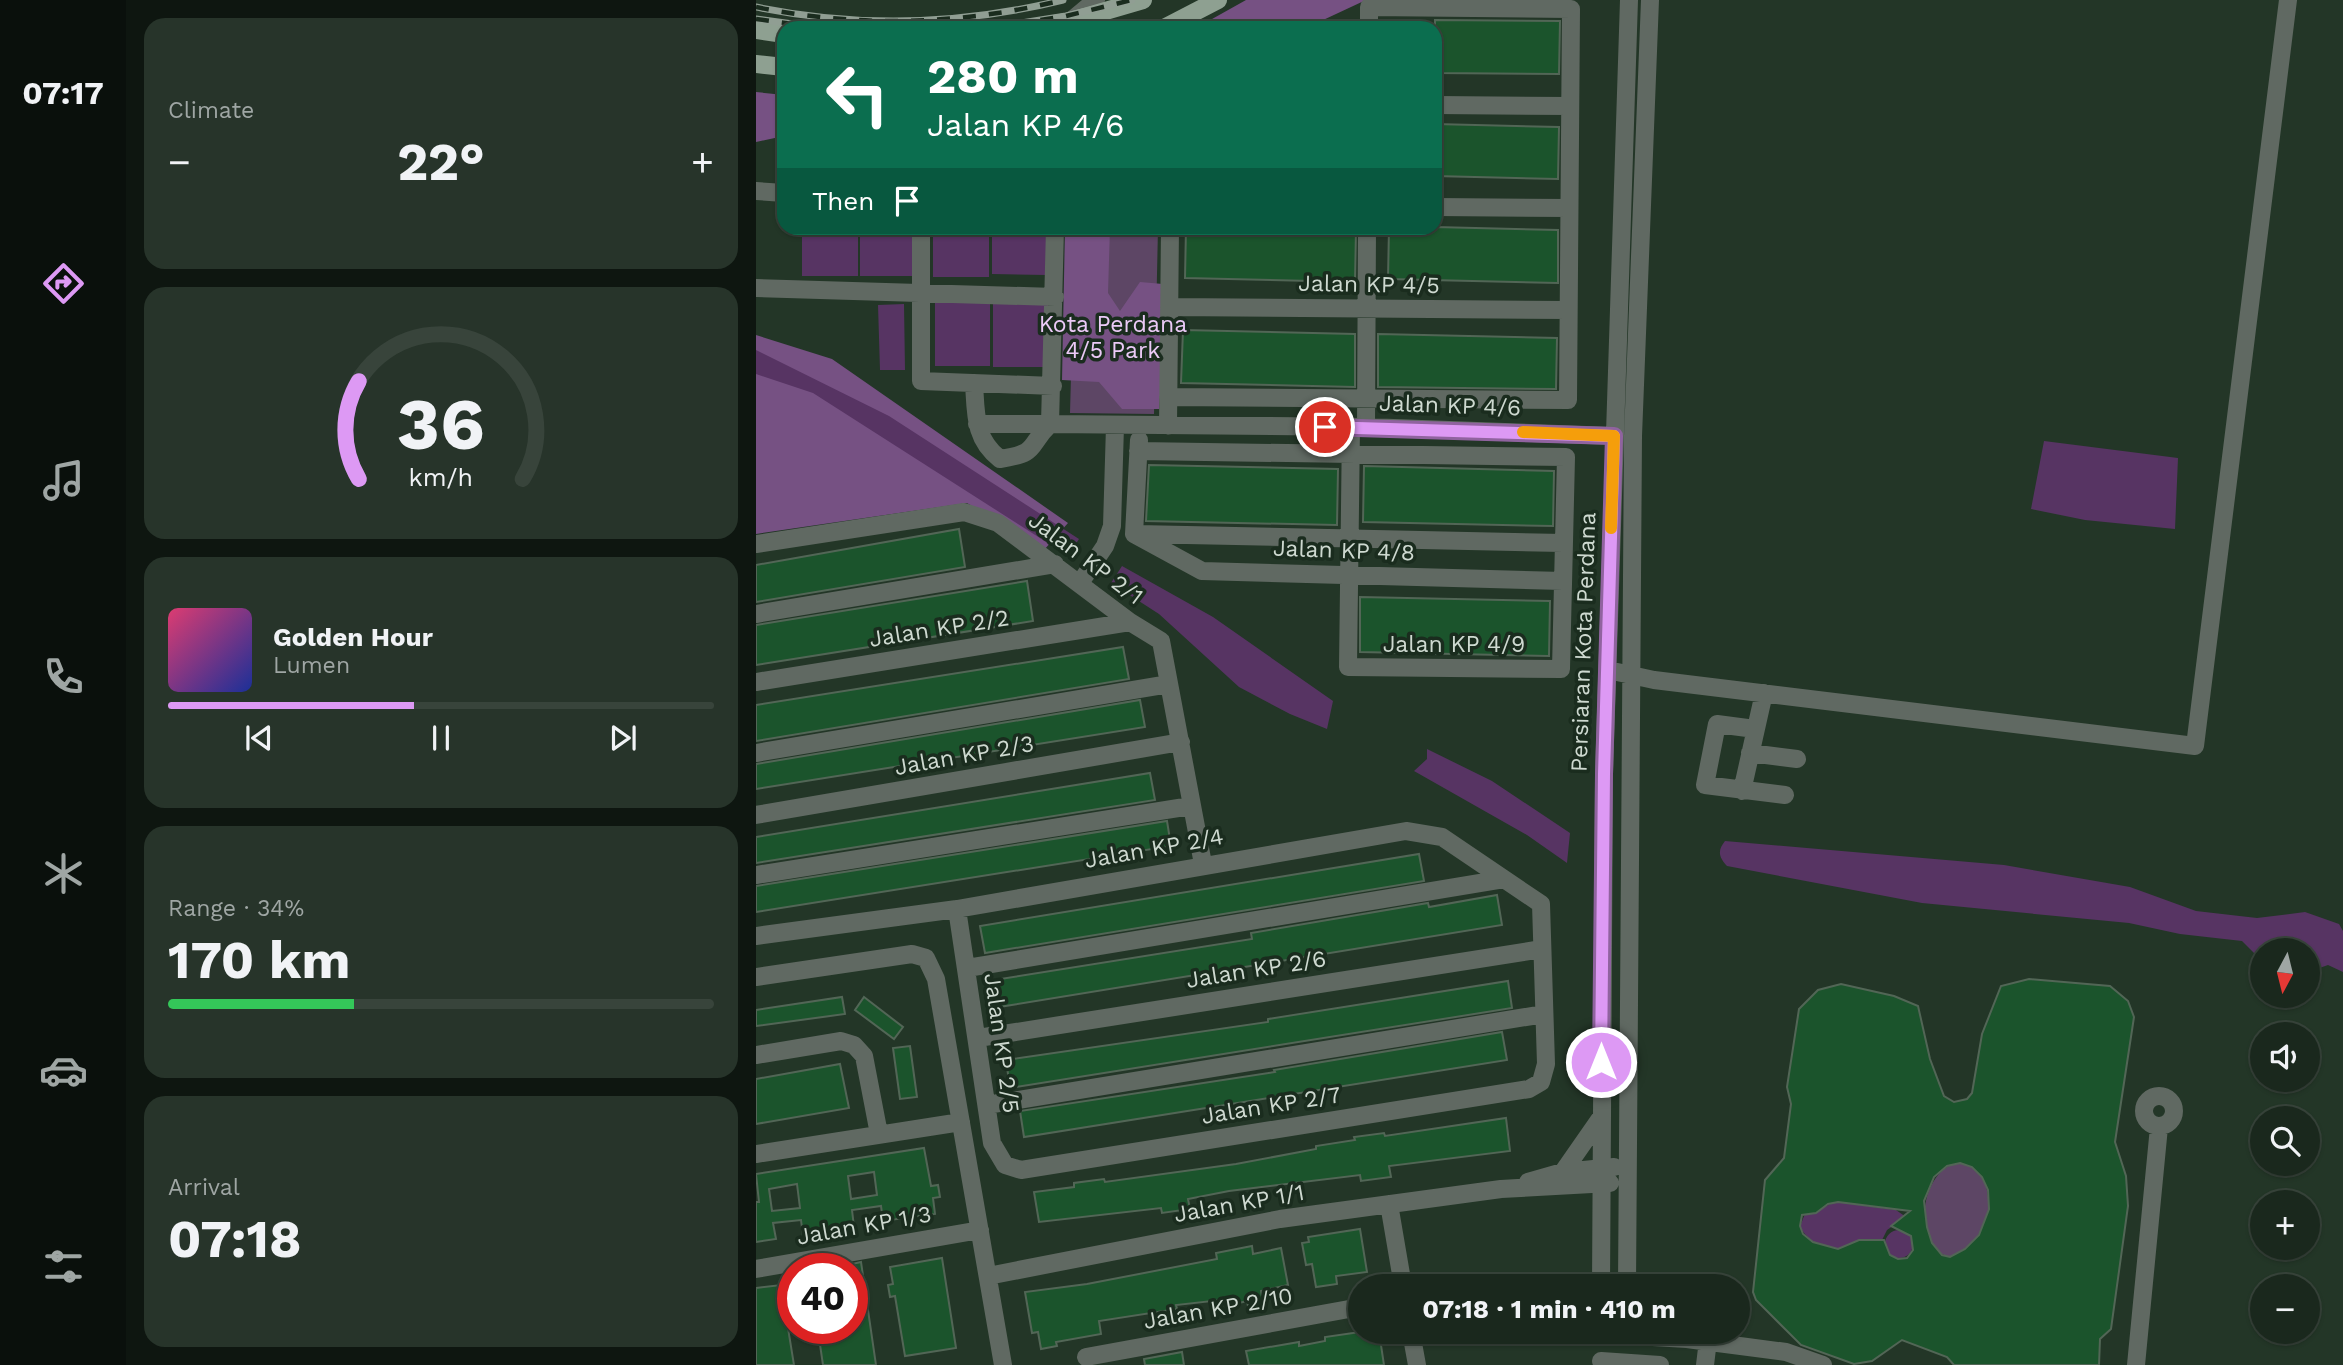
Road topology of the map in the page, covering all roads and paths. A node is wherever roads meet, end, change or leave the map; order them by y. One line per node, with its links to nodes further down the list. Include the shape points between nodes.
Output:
1 (1096, 0): 7 (street)
2 (1143, 0): 7 (main road)
3 (1218, 0): 8 (main road)
4 (1629, 0): 40 (street, Persiaran Kota Perdana)
5 (1650, 0): 54 (street, Persiaran Kota Perdana, via 1633,436)
6 (2287, 0): 57 (street, via 2195,746)
7 (1070, 21)
8 (1178, 21)
9 (1369, 21): 15 (street, via 1369,7 1571,9)
10 (756, 30): 11 (main road)
11 (777, 33)
12 (756, 64): 13 (main road)
13 (777, 66)
14 (1442, 104): 15 (street)
15 (1570, 106): 19 (street)
16 (756, 191): 17 (street)
17 (777, 192)
18 (1442, 206): 19 (street)
19 (1569, 208): 29 (street)
20 (921, 235): 25 (street)
21 (1055, 235): 26 (street)
22 (1170, 235): 27 (street)
23 (1367, 235): 28 (street)
24 (756, 288): 25 (street)
25 (921, 293): 26 (street); 30 (street, via 921,381)
26 (1055, 297): 31 (street)
27 (1169, 307): 28 (street, Jalan KP 4/5); 32 (street)
28 (1367, 309): 29 (street, Jalan KP 4/5); 33 (street)
29 (1569, 310): 33 (street, Jalan KP 4/6, via 1568,400)
30 (974, 383): 31 (street); 34 (street)
31 (1053, 386): 35 (street)
32 (1168, 397): 33 (street, Jalan KP 4/6); 38 (street)
33 (1366, 398): 39 (street)
34 (977, 424): 35 (street, Jalan KP 4/6); 35 (street, via 986,448 1000,459 1020,456 1036,445)
35 (1050, 424): 36 (street, Jalan KP 4/6)
36 (1115, 426): 37 (street, Jalan KP 4/6); 50 (street, via 1112,526 1105,546)
37 (1140, 426): 38 (street, Jalan KP 4/6); 41 (street)
38 (1168, 426): 39 (street, Jalan KP 4/6)
39 (1358, 427): 40 (street, Jalan KP 4/6); 42 (street)
40 (1614, 436): 53 (street, Persiaran Kota Perdana)
41 (1138, 451): 42 (street); 43 (street)
42 (1350, 454): 44 (street); 45 (street, via 1566,457)
43 (1133, 534): 44 (street, Jalan KP 4/8); 48 (street, Jalan KP 4/8, via 1202,571)
44 (1349, 540): 45 (street, Jalan KP 4/8); 48 (street)
45 (1563, 543): 49 (street)
46 (756, 544): 47 (street, Jalan KP 2/1, via 964,512 998,523)
47 (1055, 564): 50 (street, Jalan KP 2/1); 51 (street)
48 (1349, 575): 49 (street, Jalan KP 4/8); 49 (street, Jalan KP 4/9, via 1348,667 1561,669)
49 (1563, 580)
50 (1080, 583): 52 (street, Jalan KP 2/1)
51 (756, 614)
52 (1130, 622): 55 (street, Jalan KP 2/2); 56 (street, Jalan KP 2/1, via 1161,641)
53 (1608, 670): 54 (street); 79 (street, Persiaran Kota Perdana)
54 (1630, 674): 57 (street); 86 (street, Persiaran Kota Perdana)
55 (756, 682)
56 (1169, 684): 59 (street, Jalan KP 2/1); 60 (street)
57 (1763, 693): 58 (street)
58 (1755, 730): 61 (street); 63 (street, via 1717,724 1705,785)
59 (1181, 743): 65 (street, Jalan KP 2/1); 66 (street, Jalan KP 2/3)
60 (756, 753)
61 (1750, 753): 62 (street); 63 (street)
62 (1797, 759)
63 (1742, 791): 64 (street)
64 (1785, 795)
65 (1191, 806): 67 (street, Jalan KP 2/1); 68 (street)
66 (756, 815)
67 (1203, 864): 69 (street, Jalan KP 2/4, via 1406,831 1442,837); 70 (street, Jalan KP 2/4)
68 (756, 875)
69 (1504, 879): 72 (street, Jalan KP 2/4, via 1541,904); 73 (street)
70 (957, 909): 71 (street, Jalan KP 2/4); 73 (street, Jalan KP 2/5)
71 (756, 936)
72 (1542, 948): 75 (street); 76 (street, Jalan KP 2/6)
73 (967, 968): 76 (street, Jalan KP 2/5)
74 (756, 977): 80 (street, via 912,954 926,958 936,979)
75 (1544, 1014): 78 (street); 84 (street, Jalan KP 2/7, via 1546,1065 1541,1082 1529,1089)
76 (978, 1038): 78 (street, Jalan KP 2/5)
77 (756, 1055): 82 (street, via 841,1041 854,1045 864,1056)
78 (987, 1105): 84 (street, Jalan KP 2/5, via 992,1143 1005,1165)
79 (1602, 1116): 85 (street); 87 (street, Persiaran Kota Perdana)
80 (961, 1122): 82 (street); 90 (street)
81 (2159, 1127): 111 (street)
82 (879, 1134): 83 (street)
83 (756, 1154)
84 (1020, 1170)
85 (1563, 1172): 87 (street, Jalan KP 1/1); 88 (street, Jalan KP 1/1)
86 (1628, 1173): 87 (street, Jalan KP 1/1); 94 (street, Persiaran Kota Perdana)
87 (1602, 1176): 88 (street, Jalan KP 1/1); 93 (street, Persiaran Kota Perdana)
88 (1501, 1189): 89 (street, Jalan KP 1/1)
89 (1389, 1204): 92 (street); 95 (street, Jalan KP 1/1, via 1280,1219)
90 (980, 1230): 91 (street, Jalan KP 1/3); 95 (street)
91 (756, 1269)
92 (1401, 1274)
93 (1601, 1274)
94 (1629, 1274)
95 (988, 1276): 106 (street)
96 (1348, 1309): 102 (street, Jalan KP 2/10)
97 (1413, 1344): 107 (street)
98 (1601, 1344): 104 (street)
99 (1626, 1344): 105 (street)
100 (1707, 1344): 109 (street)
101 (1732, 1344): 103 (street)
102 (1086, 1357)
103 (1785, 1359): 110 (street)
104 (1601, 1363): 105 (street)
105 (1626, 1363): 108 (street)
106 (1003, 1365)
107 (1417, 1365)
108 (1660, 1365)
109 (1705, 1365)
110 (1823, 1365)
111 (2137, 1365)

